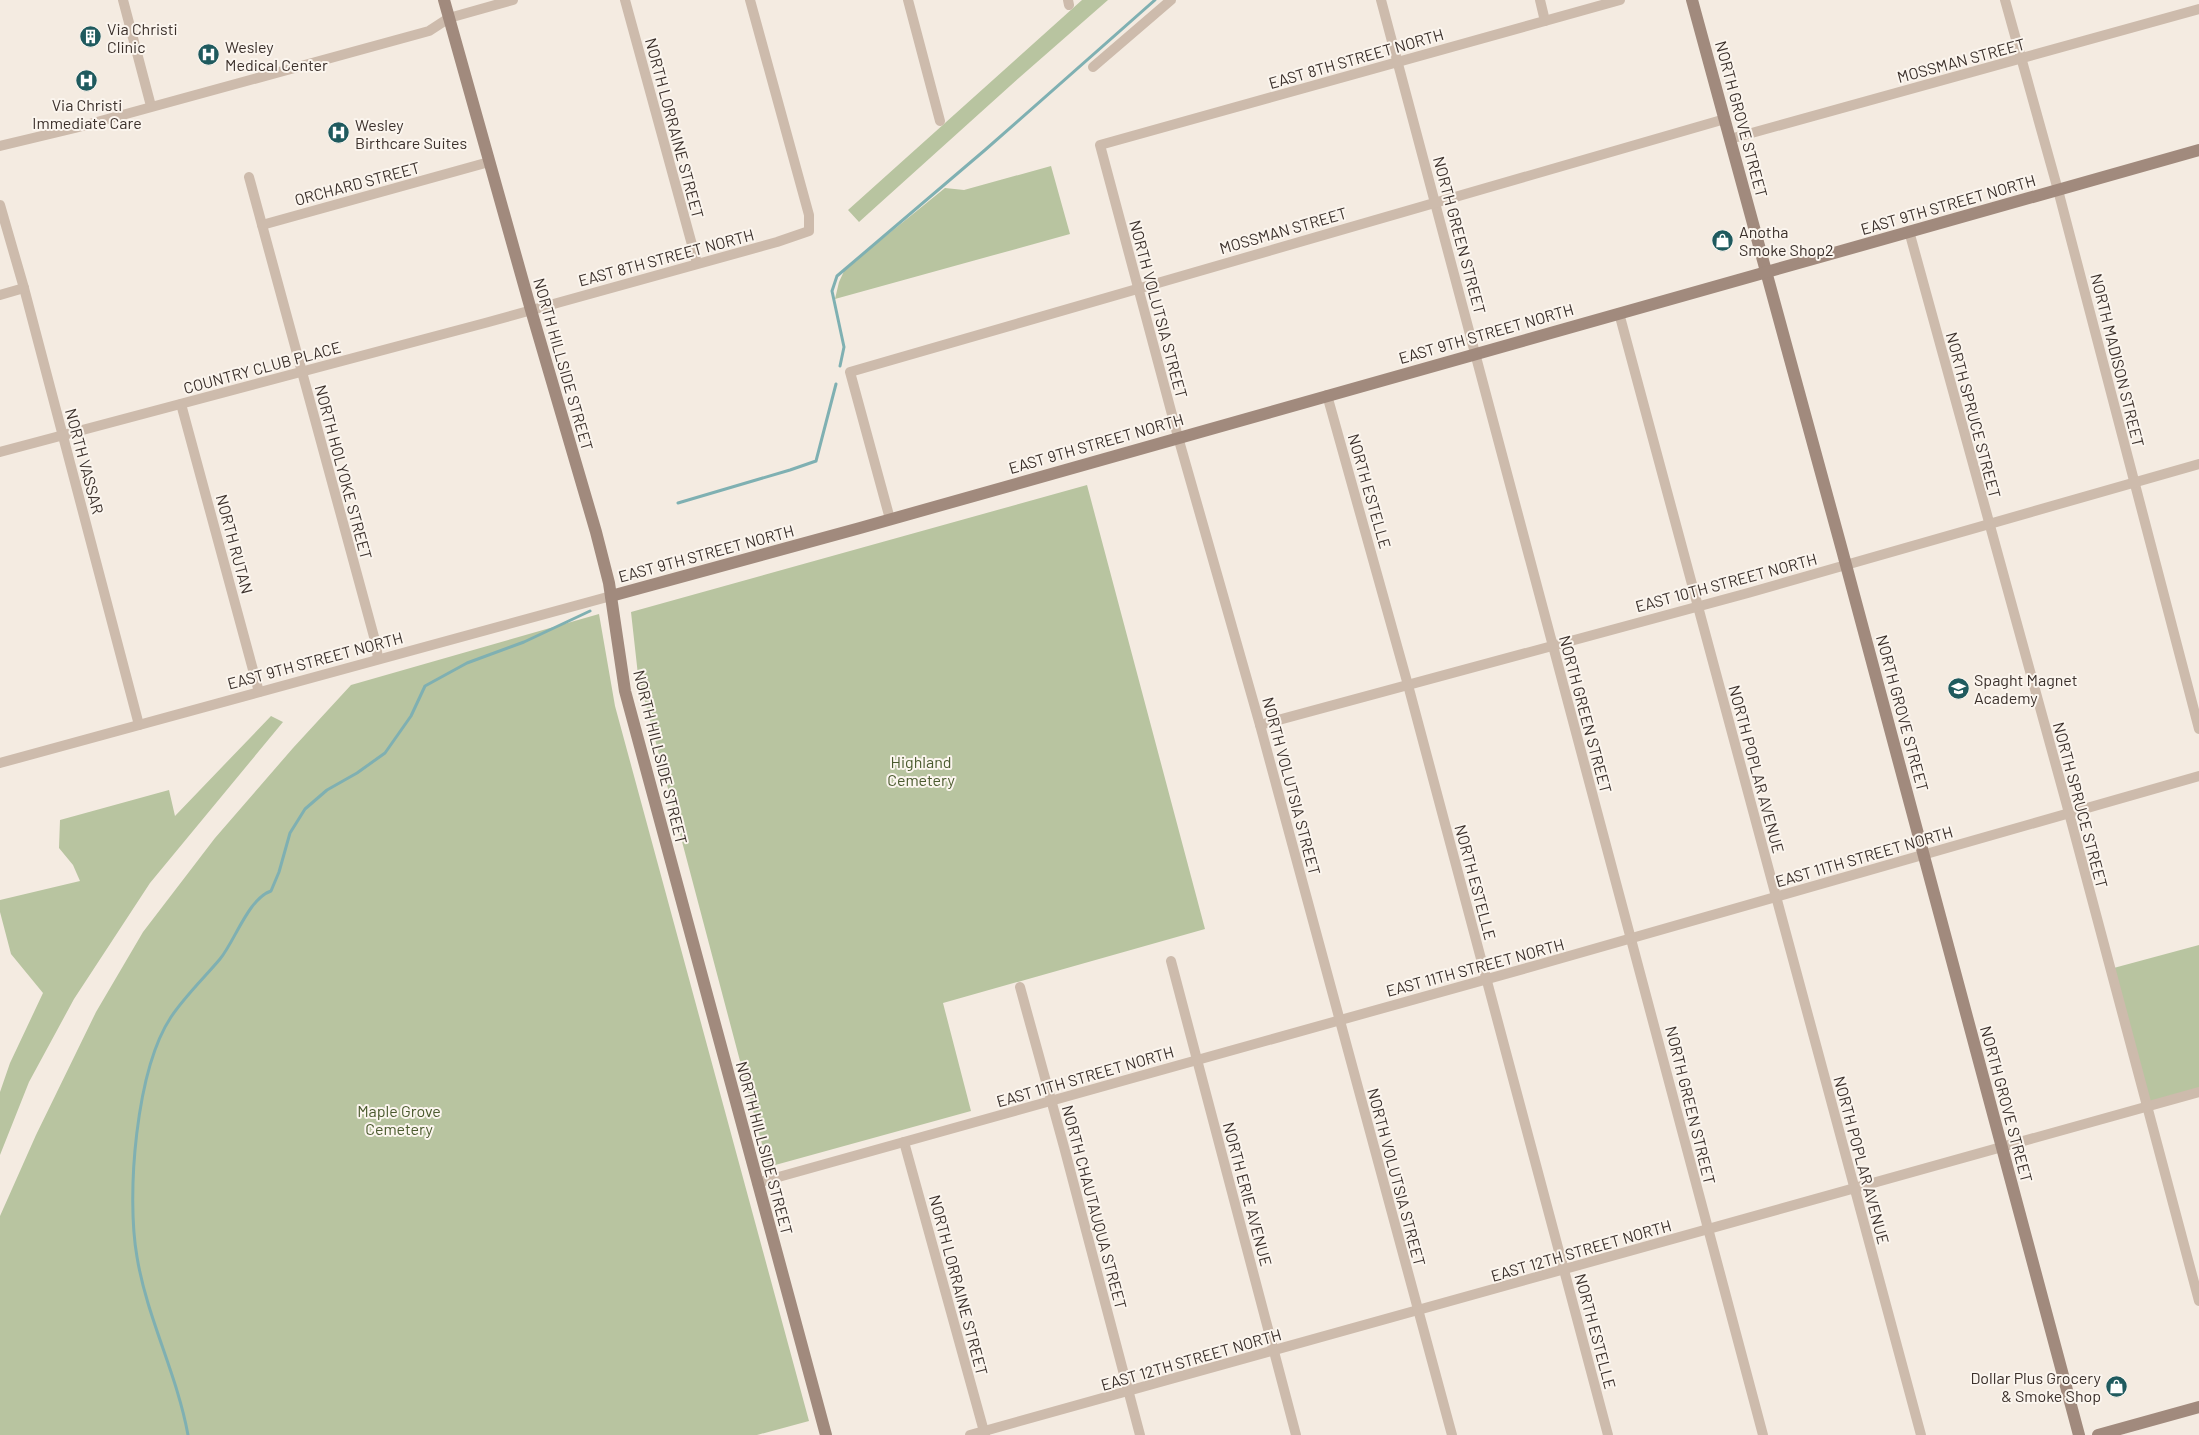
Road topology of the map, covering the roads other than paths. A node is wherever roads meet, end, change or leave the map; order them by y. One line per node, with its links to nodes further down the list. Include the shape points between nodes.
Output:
1 (123, 0): 19 (street)
2 (444, 0): 14 (street, NORTH HILLSIDE STREET)
3 (513, 0): 14 (street)
4 (625, 0): 33 (street, NORTH LORRAINE STREET)
5 (750, 0): 33 (street, EAST 8TH STREET NORTH, via 809,215 809,231)
6 (908, 0): 21 (street)
7 (1171, 0): 18 (street)
8 (1381, 0): 17 (street, NORTH GREEN STREET)
9 (1540, 0): 15 (street)
10 (1620, 0): 15 (street, EAST 8TH STREET NORTH)
11 (1692, 0): 20 (street, NORTH GROVE STREET)
12 (2005, 0): 16 (street, NORTH MADISON STREET)
13 (2199, 9): 16 (street, MOSSMAN STREET)
14 (449, 18): 19 (street, via 429,30); 26 (street, NORTH HILLSIDE STREET)
15 (1545, 21): 17 (street, EAST 8TH STREET NORTH)
16 (2022, 59): 22 (street, MOSSMAN STREET); 28 (street, NORTH MADISON STREET)
17 (1398, 62): 23 (street, EAST 8TH STREET NORTH); 29 (street, NORTH GREEN STREET)
18 (1093, 67)
19 (151, 106): 24 (street)
20 (1725, 119): 22 (street, NORTH GROVE STREET); 29 (street, MOSSMAN STREET)
21 (940, 121)
22 (1730, 139): 34 (street, NORTH GROVE STREET)
23 (1100, 145): 36 (street, NORTH VOLUTSIA STREET)
24 (0, 146)
25 (2199, 150): 28 (street, EAST 9TH STREET NORTH)
26 (489, 162): 31 (street, ORCHARD STREET); 38 (street, NORTH HILLSIDE STREET)
27 (249, 177): 31 (street, NORTH HOLYOKE STREET)
28 (2058, 190): 32 (street, EAST 9TH STREET NORTH); 48 (street, NORTH MADISON STREET)
29 (1436, 202): 36 (street, MOSSMAN STREET); 40 (street, NORTH GREEN STREET)
30 (0, 205): 35 (street, NORTH VASSAR)
31 (262, 225): 41 (street, NORTH HOLYOKE STREET)
32 (1910, 232): 34 (street, EAST 9TH STREET NORTH); 50 (street, NORTH SPRUCE STREET)
33 (696, 263): 38 (street, EAST 8TH STREET NORTH)
34 (1766, 272): 39 (street, EAST 9TH STREET NORTH); 51 (street, NORTH GROVE STREET)
35 (24, 288): 37 (street); 44 (street, NORTH VASSAR)
36 (1138, 288): 45 (street, NORTH VOLUTSIA STREET); 49 (street, MOSSMAN STREET, via 850,372)
37 (0, 295)
38 (531, 310): 41 (street, COUNTRY CLUB PLACE); 52 (street, NORTH HILLSIDE STREET, via 596,532)
39 (1619, 313): 40 (street, EAST 9TH STREET NORTH); 53 (street, NORTH POPLAR AVENUE)
40 (1476, 353): 42 (street, EAST 9TH STREET NORTH); 54 (street, NORTH GREEN STREET)
41 (301, 372): 43 (street, COUNTRY CLUB PLACE); 55 (street, NORTH HOLYOKE STREET)
42 (1327, 395): 45 (street, EAST 9TH STREET NORTH); 56 (street, NORTH ESTELLE)
43 (181, 404): 44 (street, COUNTRY CLUB PLACE); 57 (street, NORTH RUTAN)
44 (64, 436): 46 (street, COUNTRY CLUB PLACE); 58 (street, NORTH VASSAR)
45 (1178, 437): 49 (street, EAST 9TH STREET NORTH); 59 (street, NORTH VOLUTSIA STREET)
46 (0, 452)
47 (2199, 464): 48 (street, EAST 10TH STREET NORTH)
48 (2134, 483): 50 (street, EAST 10TH STREET NORTH); 60 (street, NORTH MADISON STREET)
49 (890, 519): 52 (street, EAST 9TH STREET NORTH)
50 (1988, 524): 51 (street, EAST 10TH STREET NORTH); 63 (street, NORTH SPRUCE STREET)
51 (1846, 565): 53 (street, EAST 10TH STREET NORTH); 64 (street, NORTH GROVE STREET)
52 (611, 596): 55 (street, EAST 9TH STREET NORTH); 77 (street, NORTH HILLSIDE STREET, via 625,691)
53 (1698, 606): 54 (street, EAST 10TH STREET NORTH); 65 (street, NORTH POPLAR AVENUE)
54 (1552, 646): 56 (street, EAST 10TH STREET NORTH); 66 (street, NORTH GREEN STREET)
55 (378, 660): 57 (street, EAST 9TH STREET NORTH)
56 (1408, 685): 59 (street, EAST 10TH STREET NORTH); 68 (street, NORTH ESTELLE)
57 (259, 692): 58 (street, EAST 9TH STREET NORTH)
58 (139, 725): 61 (street, EAST 9TH STREET NORTH)
59 (1260, 725): 70 (street, NORTH VOLUTSIA STREET)
60 (2199, 728)
61 (0, 763)
62 (2199, 776): 63 (street, EAST 11TH STREET NORTH)
63 (2069, 813): 64 (street, EAST 11TH STREET NORTH); 74 (street, NORTH SPRUCE STREET)
64 (1924, 855): 65 (street, EAST 11TH STREET NORTH); 76 (street, NORTH GROVE STREET)
65 (1776, 898): 66 (street, EAST 11TH STREET NORTH); 78 (street, NORTH POPLAR AVENUE)
66 (1632, 938): 68 (street, EAST 11TH STREET NORTH); 79 (street, NORTH GREEN STREET)
67 (1171, 961): 71 (street, NORTH ERIE AVENUE)
68 (1486, 979): 70 (street, EAST 11TH STREET NORTH); 80 (street, NORTH ESTELLE)
69 (1020, 987): 73 (street, NORTH CHAUTAUQUA STREET)
70 (1340, 1019): 71 (street, EAST 11TH STREET NORTH); 82 (street, NORTH VOLUTSIA STREET)
71 (1197, 1060): 73 (street, EAST 11TH STREET NORTH); 83 (street, NORTH ERIE AVENUE)
72 (2199, 1092): 74 (street, EAST 12TH STREET NORTH)
73 (1051, 1102): 75 (street, EAST 11TH STREET NORTH); 84 (street, NORTH CHAUTAUQUA STREET)
74 (2146, 1107): 76 (street, EAST 12TH STREET NORTH); 81 (street, NORTH SPRUCE STREET)
75 (904, 1142): 77 (street, EAST 11TH STREET NORTH); 86 (street, NORTH LORRAINE STREET)
76 (2002, 1148): 78 (street, EAST 12TH STREET NORTH); 95 (street, NORTH GROVE STREET)
77 (757, 1183): 87 (street, NORTH HILLSIDE STREET)
78 (1854, 1189): 79 (street, EAST 12TH STREET NORTH); 94 (street, NORTH POPLAR AVENUE)
79 (1708, 1230): 80 (street, EAST 12TH STREET NORTH); 93 (street, NORTH GREEN STREET)
80 (1564, 1270): 82 (street, EAST 12TH STREET NORTH); 92 (street, NORTH ESTELLE)
81 (2199, 1301)
82 (1418, 1311): 83 (street, EAST 12TH STREET NORTH); 91 (street, NORTH VOLUTSIA STREET)
83 (1273, 1352): 84 (street, EAST 12TH STREET NORTH); 90 (street, NORTH ERIE AVENUE)
84 (1129, 1392): 86 (street, EAST 12TH STREET NORTH); 89 (street, NORTH CHAUTAUQUA STREET)
85 (2199, 1407): 96 (street)
86 (984, 1433): 88 (street, EAST 12TH STREET NORTH)
87 (826, 1435)
88 (970, 1435)
89 (1140, 1435)
90 (1296, 1435)
91 (1452, 1435)
92 (1608, 1435)
93 (1763, 1435)
94 (1921, 1435)
95 (2079, 1435)
96 (2098, 1435)

